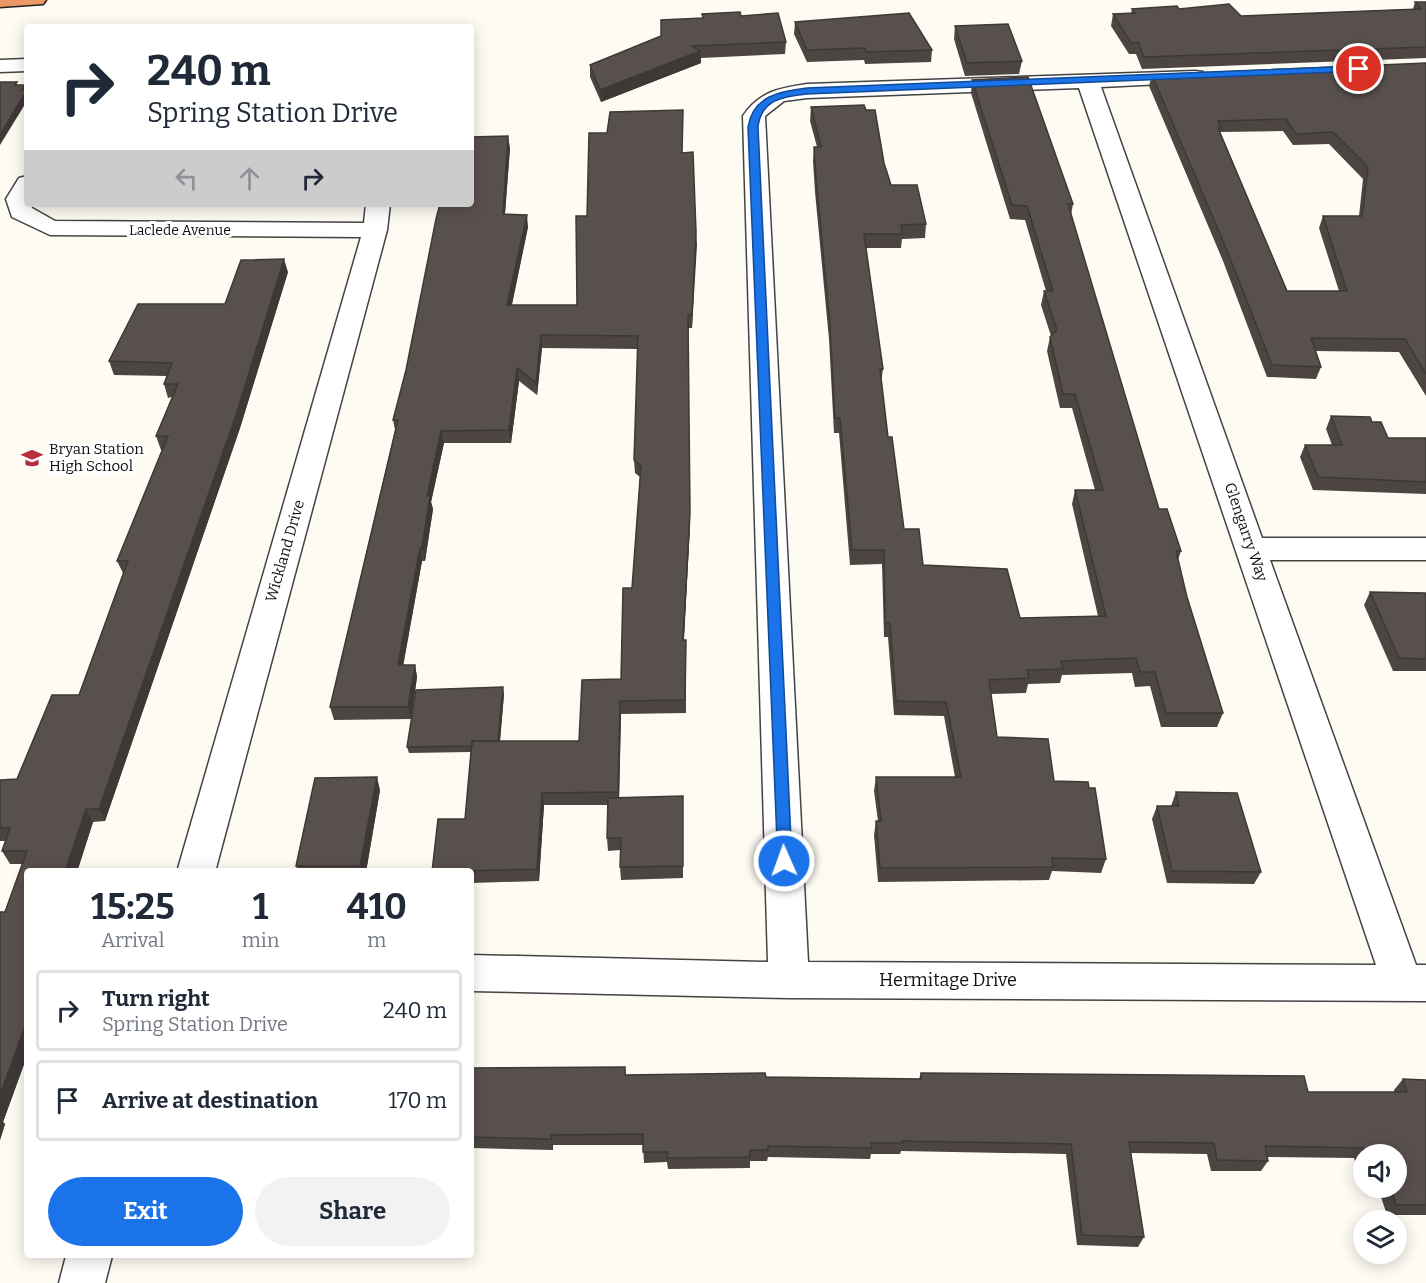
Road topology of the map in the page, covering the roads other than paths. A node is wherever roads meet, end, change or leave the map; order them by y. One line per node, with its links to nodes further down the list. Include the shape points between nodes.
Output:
1 (36, 0): 2 (highway)
2 (0, 1)
3 (24, 65): 4 (street)
4 (0, 66)
5 (1216, 76): 6 (street)
6 (1089, 82): 9 (street, Glengarry Way); 13 (street, via 782,94 766,100 754,116)
7 (24, 188): 8 (street, Laclede Avenue, via 18,199 21,212 50,228)
8 (376, 217): 11 (street, Wickland Drive)
9 (1252, 549): 10 (street); 14 (street, Glengarry Way)
10 (1426, 549)
11 (197, 868)
12 (474, 973): 13 (street, Hermitage Drive)
13 (789, 980): 14 (street, Hermitage Drive)
14 (1414, 983)
15 (88, 1258): 16 (street)
16 (81, 1283)

